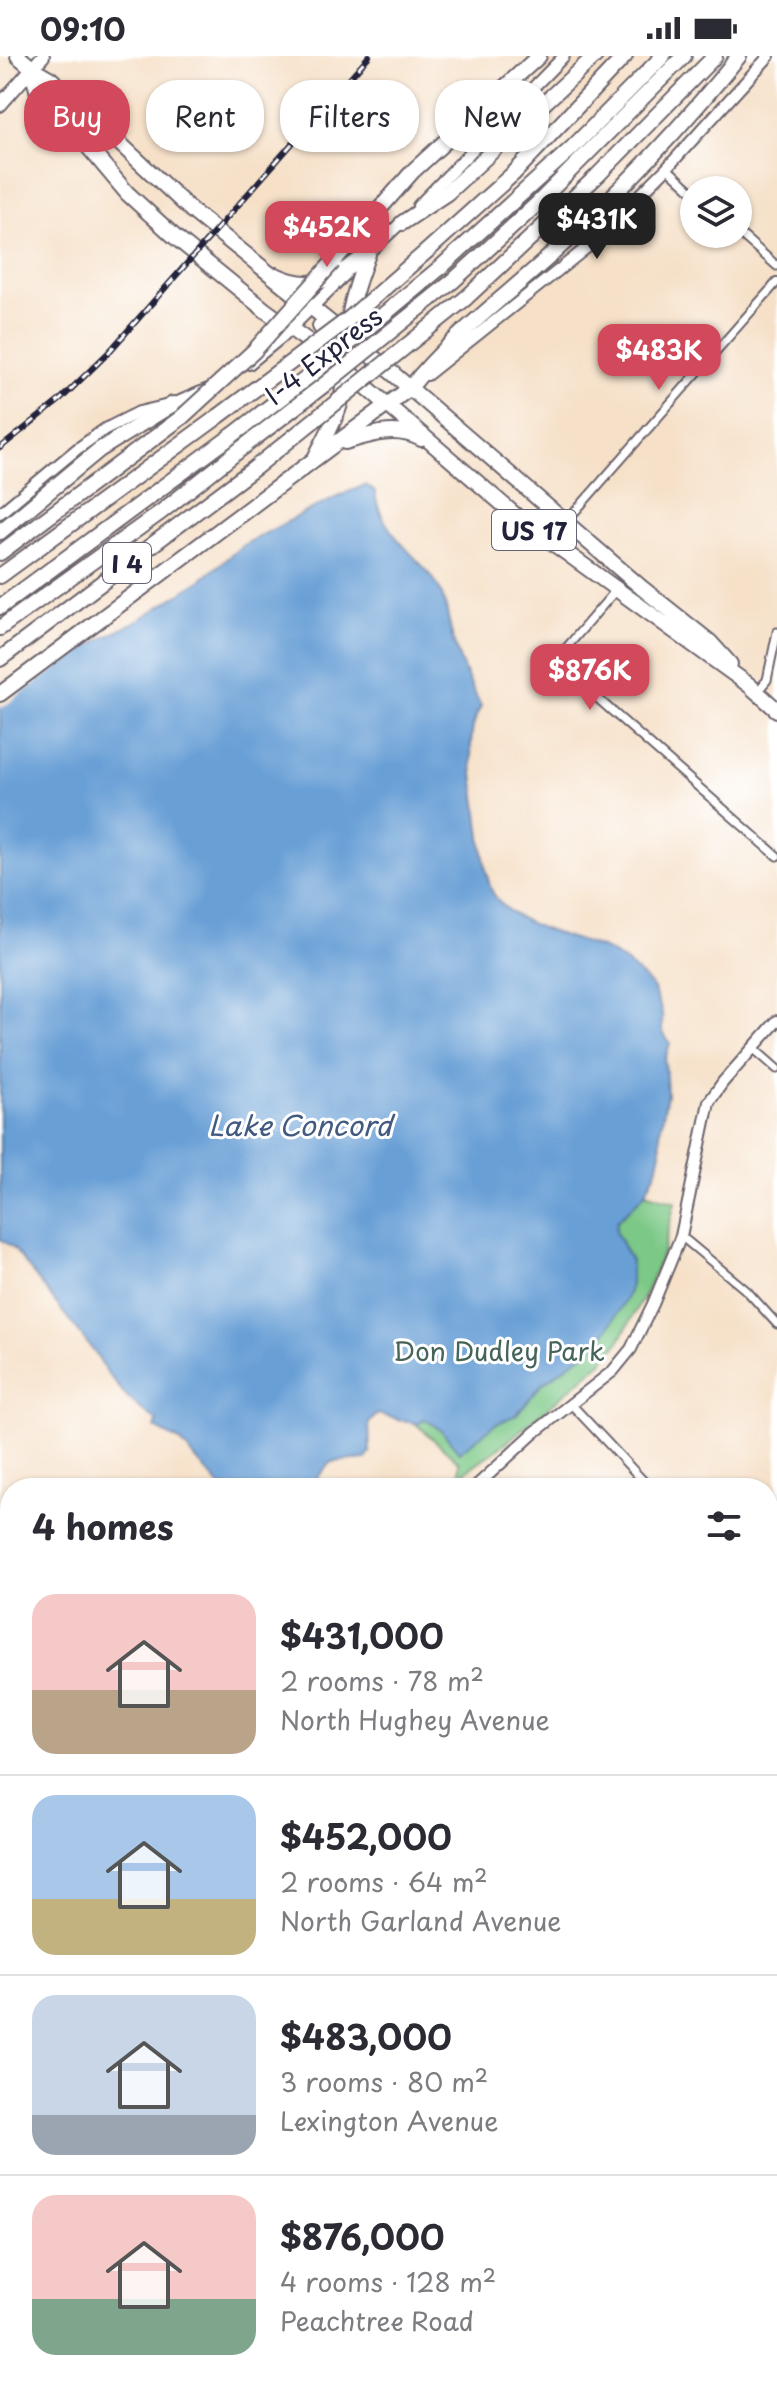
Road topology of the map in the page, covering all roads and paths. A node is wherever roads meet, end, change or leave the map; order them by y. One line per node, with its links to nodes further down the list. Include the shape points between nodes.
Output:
1 (18, 56): 12 (highway, US 17)
2 (43, 56): 12 (main road)
3 (539, 56): 28 (highway, bridge, via 413,171 254,351)
4 (564, 56): 16 (street)
5 (595, 56): 16 (highway, via 447,193)
6 (625, 56): 36 (highway, I 4, bridge, via 514,173 350,318)
7 (663, 56): 38 (highway, I-4 Express, bridge, via 572,148 324,365)
8 (684, 56): 39 (highway, I-4 Express, bridge, via 453,281 161,512)
9 (715, 56): 41 (highway, I 4, bridge, via 466,298 256,467)
10 (739, 56): 26 (highway, via 612,197 456,338)
11 (769, 56): 14 (street)
12 (32, 68): 13 (main road); 19 (highway, US 17, via 51,79); 23 (highway, US 17, via 38,94 127,193)
13 (0, 105)
14 (667, 168): 15 (street); 26 (street, via 590,245)
15 (680, 180)
16 (402, 223): 18 (street)
17 (752, 244): 20 (street)
18 (368, 254): 19 (highway, via 336,277 308,284 284,279); 22 (street); 24 (highway, via 354,290)
19 (255, 263): 22 (highway, US 17)
20 (777, 266)
21 (777, 282): 33 (street)
22 (310, 309): 23 (street); 24 (highway, US 17); 25 (highway)
23 (290, 329): 25 (highway, US 17); 28 (street, via 267,351)
24 (346, 336): 25 (highway); 26 (highway, US 17)
25 (345, 368): 27 (highway, US 17); 31 (highway, via 335,418)
26 (410, 388): 27 (highway); 33 (highway, US 17)
27 (388, 405): 29 (highway); 30 (highway, US 17)
28 (178, 411): 32 (street, via 139,412 105,429); 34 (highway, via 99,450); 35 (highway)
29 (336, 444): 30 (highway, via 393,431); 31 (highway)
30 (437, 447): 37 (highway, US 17, via 521,520)
31 (313, 461): 43 (highway)
32 (0, 513)
33 (565, 523): 42 (highway, US 17, via 710,642)
34 (0, 532)
35 (0, 553)
36 (0, 576)
37 (616, 590): 42 (highway, US 17); 45 (street, via 555,661)
38 (0, 607)
39 (0, 628)
40 (777, 632): 42 (street, via 767,680)
41 (0, 659)
42 (753, 689): 44 (highway, US 17)
43 (0, 694)
44 (777, 710)
45 (777, 856)
46 (777, 1021): 47 (street)
47 (753, 1048): 48 (street); 49 (street, via 709,1102)
48 (777, 1069)
49 (681, 1236): 50 (street, via 757,1300); 51 (street, via 631,1349 613,1371)
50 (777, 1324)
51 (571, 1404): 52 (street); 53 (street)
52 (485, 1478)
53 (641, 1478)

